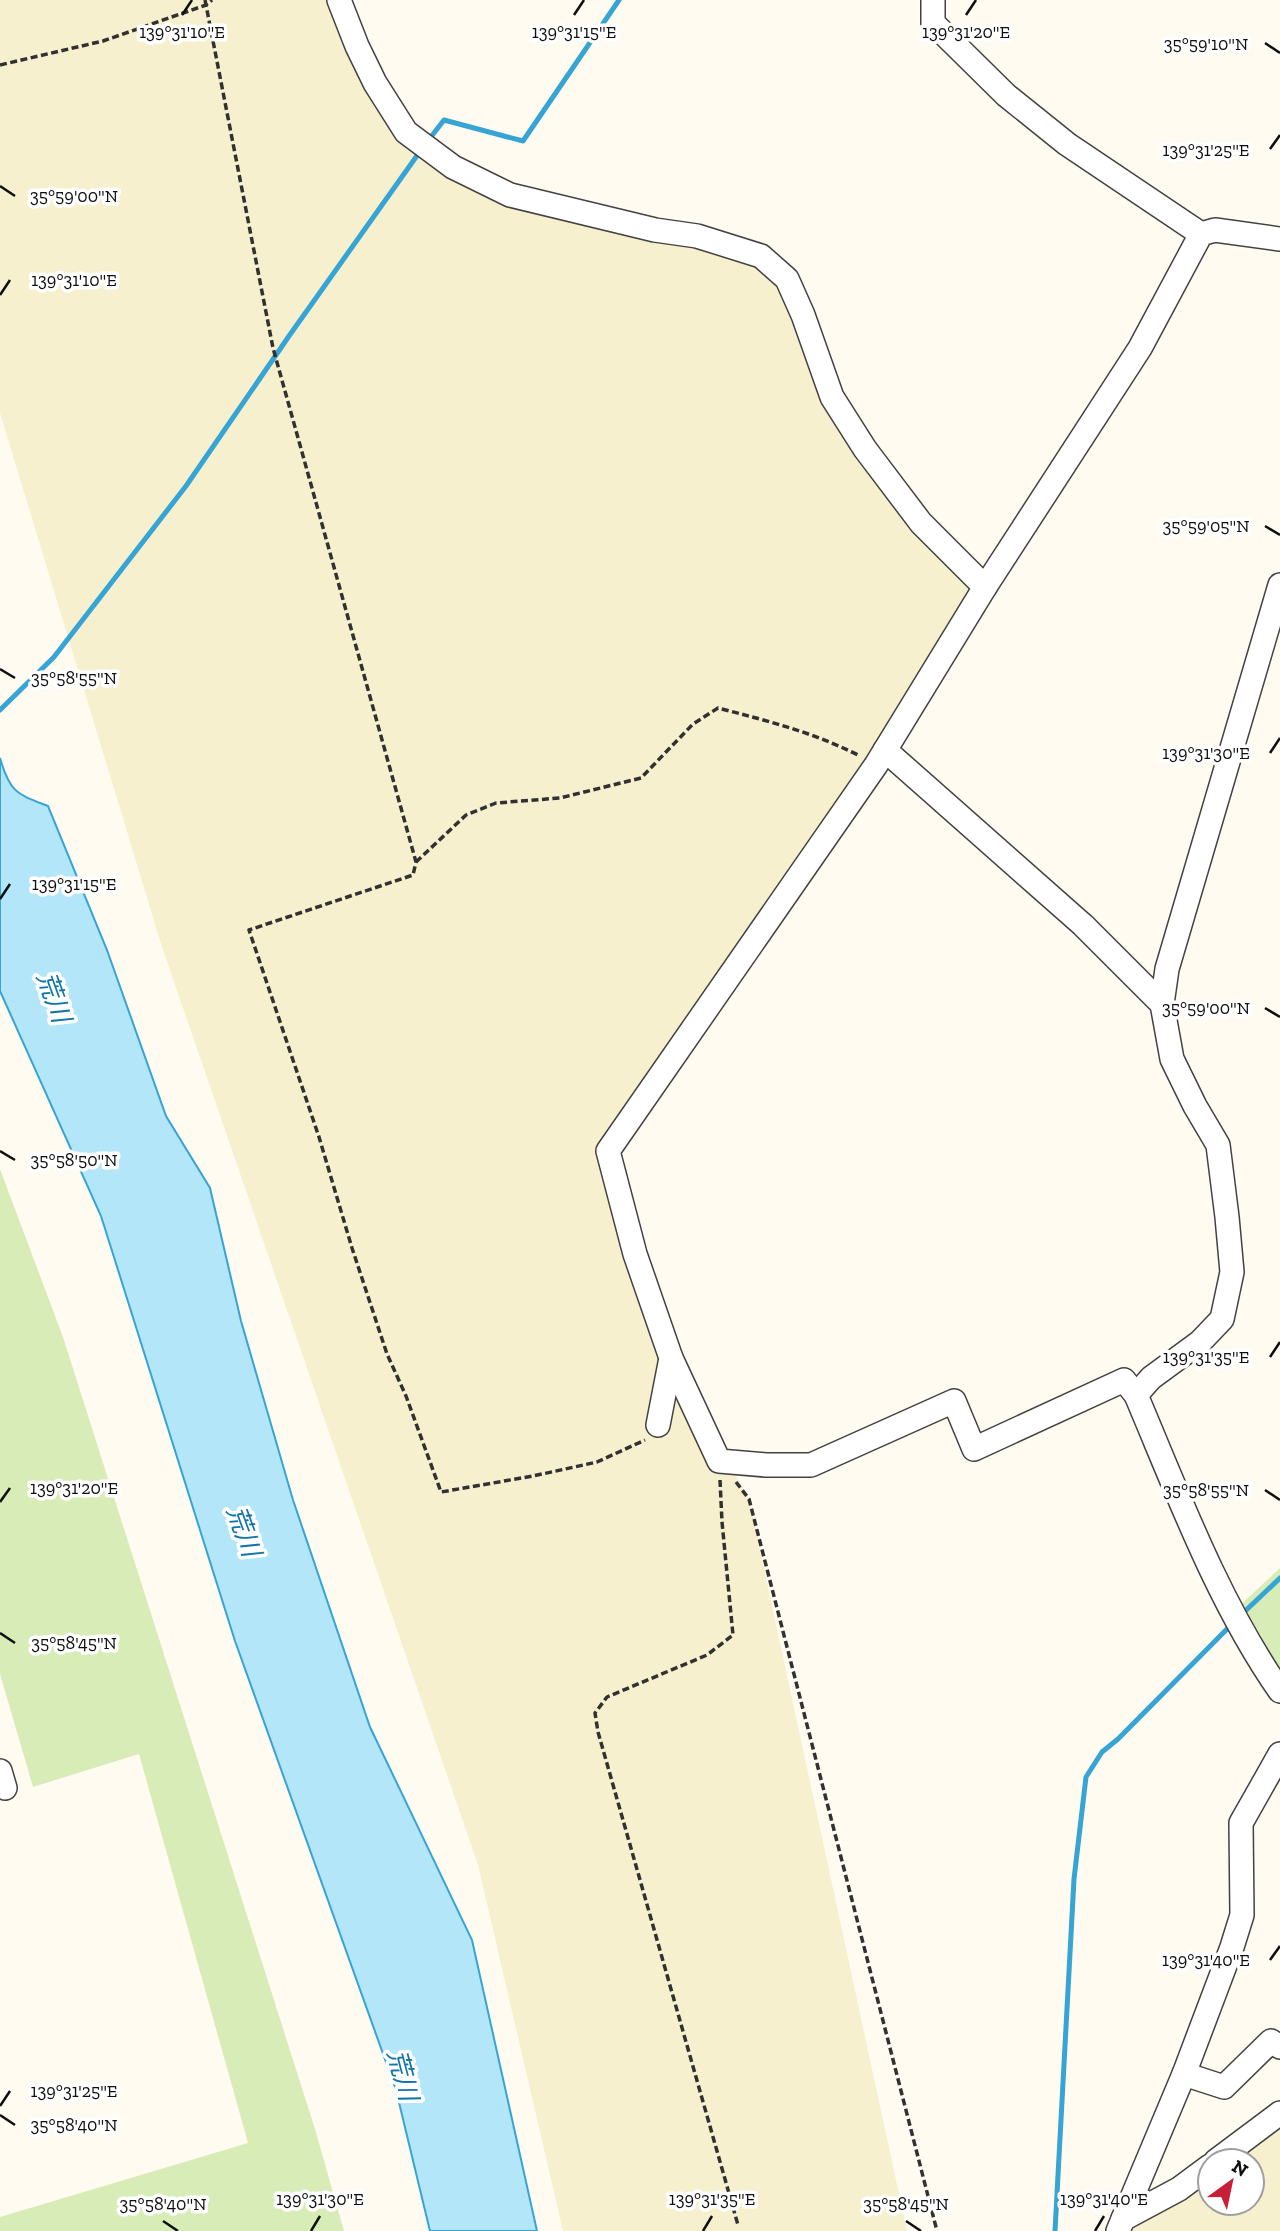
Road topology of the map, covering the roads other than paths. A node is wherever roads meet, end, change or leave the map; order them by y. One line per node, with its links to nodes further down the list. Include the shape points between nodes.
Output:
1 (339, 0): 6 (street, via 369,71 406,132 453,167 510,195 697,236 761,256 787,279 832,397 865,449 921,523)
2 (933, 0): 3 (street, via 933,23 1006,95 1067,144)
3 (1201, 234): 4 (street, via 1215,230); 6 (street, via 1140,348)
4 (1280, 239)
5 (1280, 585): 8 (street, via 1167,969)
6 (985, 587): 7 (street)
7 (881, 757): 8 (street, via 1083,925); 9 (street, via 608,1151 635,1254)
8 (1162, 1004): 10 (street, via 1172,1059 1218,1145 1232,1272 1222,1319)
9 (671, 1359): 10 (street, via 719,1461 811,1465 954,1401 974,1449 1124,1380); 11 (street)
10 (1136, 1395): 12 (street, via 1210,1568 1256,1656)
11 (658, 1425)
12 (1280, 1690)
13 (1280, 1754): 15 (street, via 1241,1823 1242,1915)
14 (1280, 2047): 15 (street, via 1270,2041 1224,2087)
15 (1184, 2074): 19 (street)
16 (1280, 2113): 17 (street)
17 (1235, 2147)
18 (1196, 2176): 19 (street)
19 (1120, 2225)

